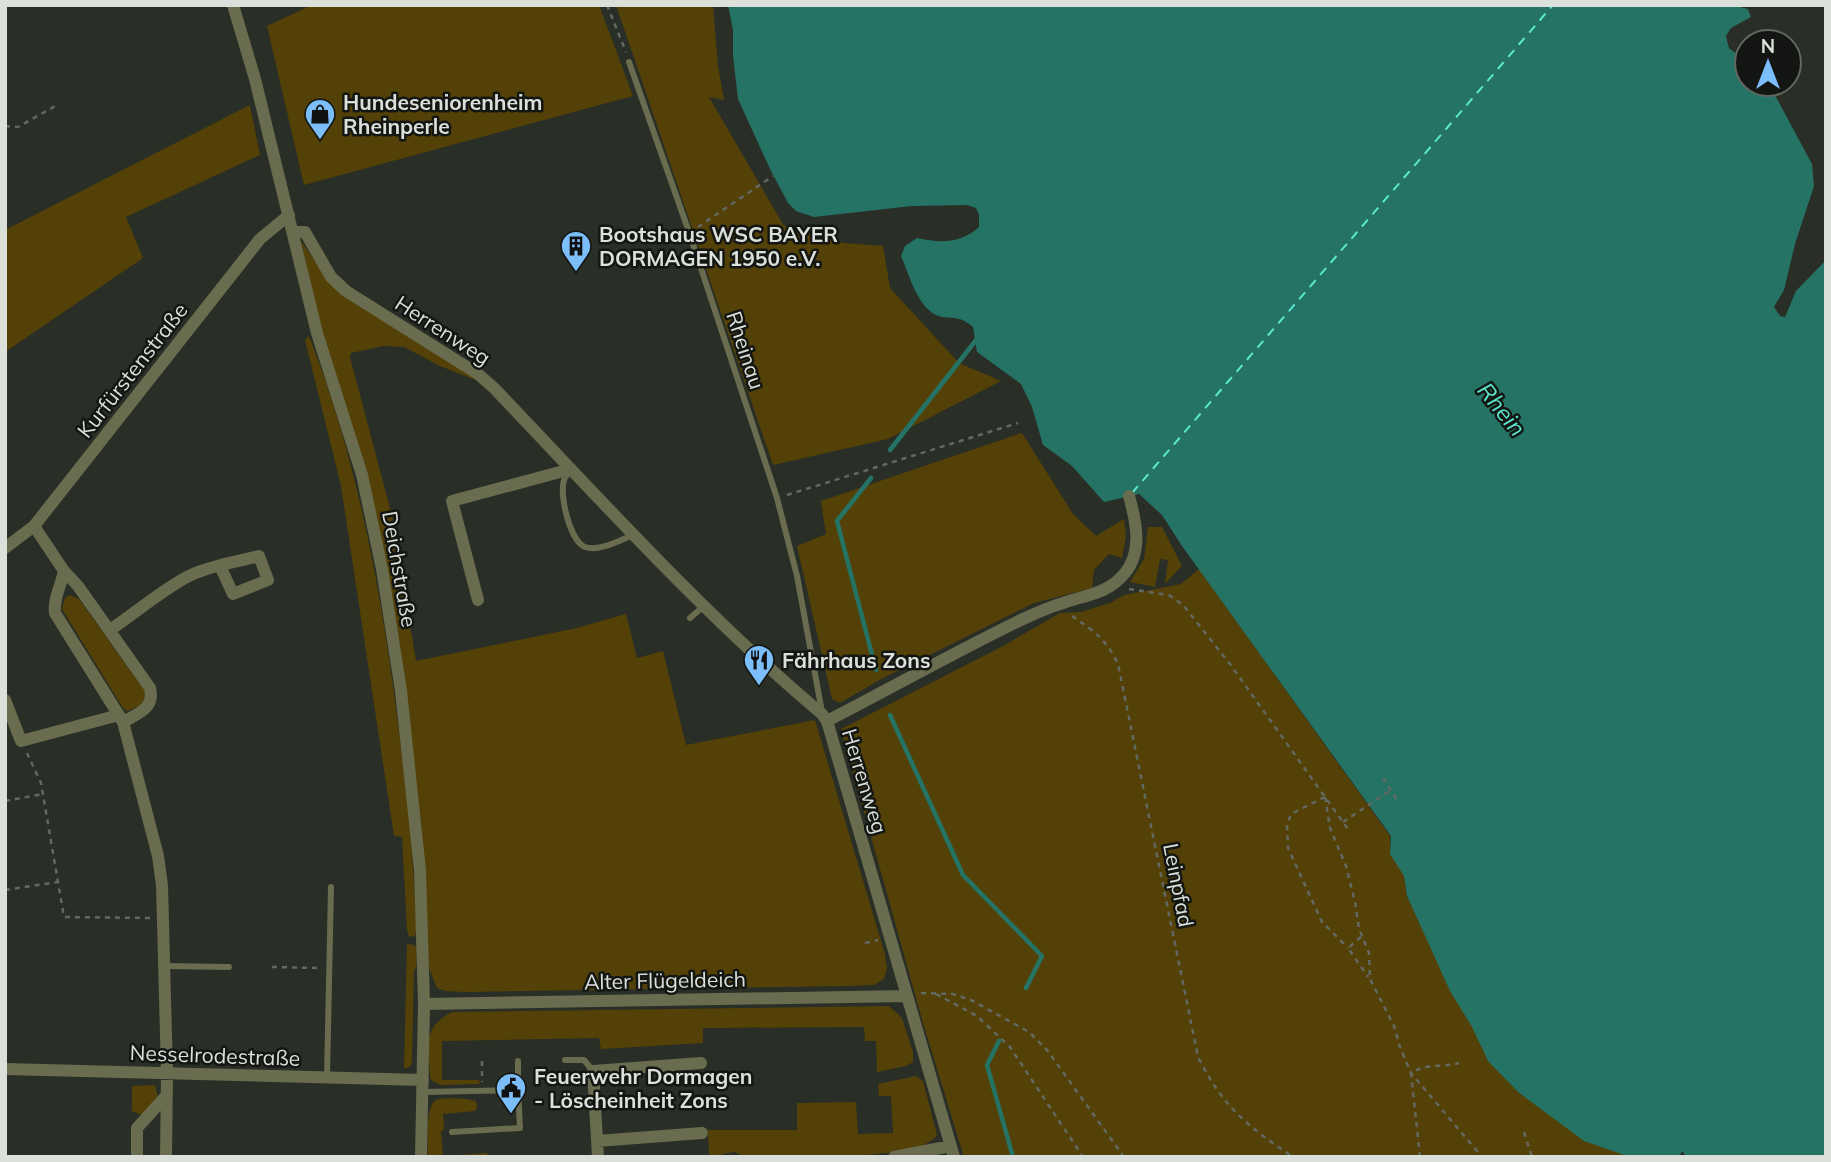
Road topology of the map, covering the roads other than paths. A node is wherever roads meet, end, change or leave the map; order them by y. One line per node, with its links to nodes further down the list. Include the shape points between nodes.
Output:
1 (233, 5): 3 (street, Deichstraße)
2 (629, 62): 18 (lane, Rheinau, via 777,498)
3 (289, 215): 4 (street, Deichstraße); 7 (street, Kurfürstenstraße, via 260,239)
4 (293, 232): 5 (street, Herrenweg, via 305,232 331,277 346,291 478,374); 23 (street, Deichstraße, via 317,333 362,475 382,569 413,792)
5 (572, 469): 8 (street, Herrenweg); 8 (lane, via 563,490 576,541 594,548); 12 (street, via 452,500)
6 (1129, 496): 18 (street, via 1136,544 1122,584 1024,618)
7 (34, 526): 9 (street, Kurfürstenstraße); 11 (street)
8 (633, 535): 13 (street, Herrenweg)
9 (5, 548)
10 (220, 566): 15 (street, via 185,578)
11 (64, 571): 15 (street); 17 (street, via 55,612)
12 (478, 600)
13 (704, 606): 14 (lane); 18 (street, Herrenweg)
14 (690, 618)
15 (110, 630): 17 (street, via 153,697 144,710)
16 (5, 699): 17 (street, via 21,741)
17 (121, 718): 20 (street, via 158,856)
18 (825, 718): 22 (street, Herrenweg)
19 (331, 887): 30 (lane)
20 (165, 966): 21 (lane); 29 (street)
21 (229, 967)
22 (907, 996): 23 (street, Alter Flügeldeich); 37 (street, Herrenweg)
23 (424, 1004): 31 (street, Deichstraße)
24 (565, 1060): 28 (lane, via 583,1060)
25 (518, 1061): 32 (lane)
26 (701, 1063): 28 (street)
27 (5, 1069): 29 (street, Nesselrodestraße)
28 (593, 1071): 36 (street)
29 (167, 1073): 30 (street, Nesselrodestraße); 33 (street)
30 (327, 1078): 31 (street, Nesselrodestraße)
31 (423, 1086): 32 (lane); 40 (street, Deichstraße)
32 (518, 1090): 34 (lane, via 520,1128)
33 (167, 1095): 38 (street, via 137,1128); 39 (street)
34 (452, 1132)
35 (702, 1133): 36 (street)
36 (597, 1141): 41 (street)
37 (953, 1151): 42 (street)
38 (137, 1157)
39 (166, 1157)
40 (421, 1157)
41 (598, 1157)
42 (894, 1157)

